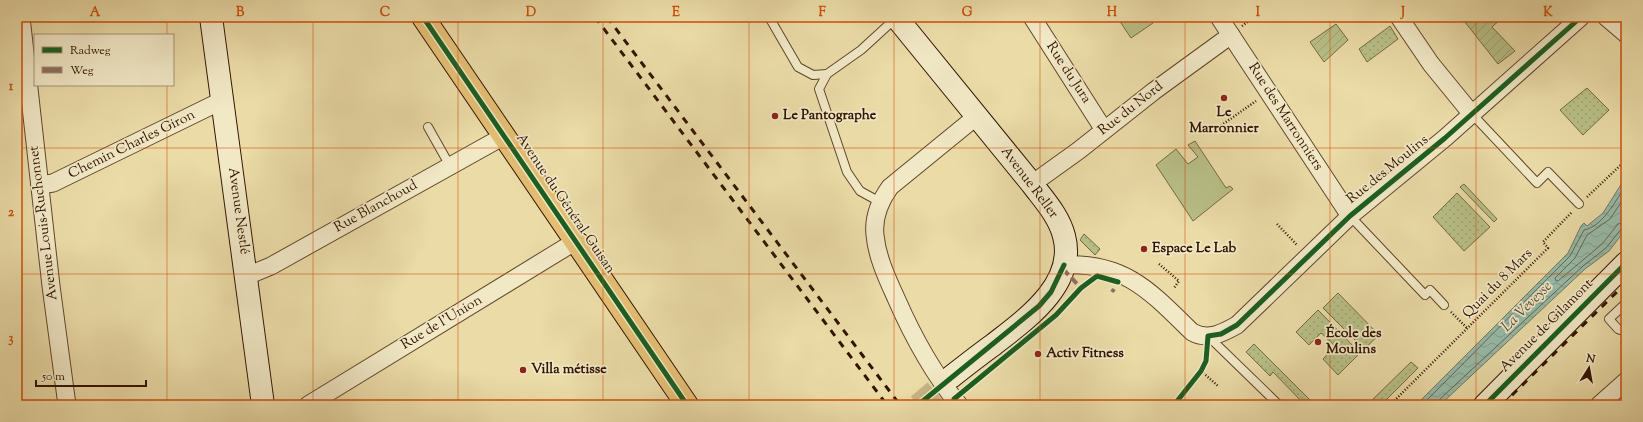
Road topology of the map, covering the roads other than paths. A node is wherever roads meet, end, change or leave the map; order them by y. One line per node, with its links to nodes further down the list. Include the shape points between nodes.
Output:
1 (21, 17): 22 (street, Avenue Louis-Ruchonnet)
2 (211, 17): 14 (street, Avenue Nestlé)
3 (423, 17): 19 (main road, Avenue du Général-Guisan)
4 (769, 17): 13 (lane, via 798,66 813,75)
5 (896, 17): 13 (lane, via 862,50); 16 (street, Avenue Reller)
6 (1032, 17): 18 (street, Rue du Jura)
7 (1219, 17): 11 (street, Rue des Marronniers)
8 (1398, 17): 15 (street)
9 (1581, 17): 15 (street, Rue des Moulins)
10 (1606, 17): 12 (street)
11 (1235, 32): 18 (street, Rue du Nord); 25 (street, Rue des Marronniers)
12 (1626, 34)
13 (827, 74): 23 (lane, via 819,89 848,172 860,191)
14 (223, 100): 22 (street, Chemin Charles Giron, via 53,183); 29 (street, Avenue Nestlé)
15 (1471, 114): 24 (lane, via 1537,183 1548,172); 25 (street, Rue des Moulins)
16 (977, 116): 21 (street, Avenue Reller); 23 (street, via 899,178)
17 (428, 127): 20 (lane)
18 (1104, 130): 21 (street, Rue du Nord)
19 (504, 136): 20 (street, Rue Blanchoud); 26 (main road, Avenue du Général-Guisan)
20 (450, 166): 29 (street, Rue Blanchoud, via 271,266)
21 (1032, 184): 28 (street, Avenue Reller, via 1055,216 1064,236)
22 (40, 185): 36 (street, Avenue Louis-Ruchonnet)
23 (880, 202): 40 (street, via 876,214 875,234 885,273 918,346)
24 (1580, 204)
25 (1350, 216): 31 (lane, via 1425,295 1430,290); 33 (street, Rue des Moulins, via 1237,325 1221,334)
26 (576, 241): 38 (street, Rue de l'Union); 39 (main road, Avenue du Général-Guisan)
27 (1626, 263): 42 (street, Avenue de Gilamont)
28 (1064, 265): 33 (street, via 1084,264 1111,269 1137,282 1192,332 1198,336); 34 (street, via 1045,301 995,350)
29 (247, 276): 37 (street, Avenue Nestlé)
30 (1626, 303): 32 (lane, via 1609,319 1618,329)
31 (1446, 307)
32 (1626, 332)
33 (1208, 336): 41 (lane)
34 (951, 377)
35 (1626, 381): 43 (street)
36 (68, 405)
37 (263, 405)
38 (308, 405)
39 (687, 405)
40 (959, 405)
41 (1279, 405)
42 (1485, 405)
43 (1599, 405)

